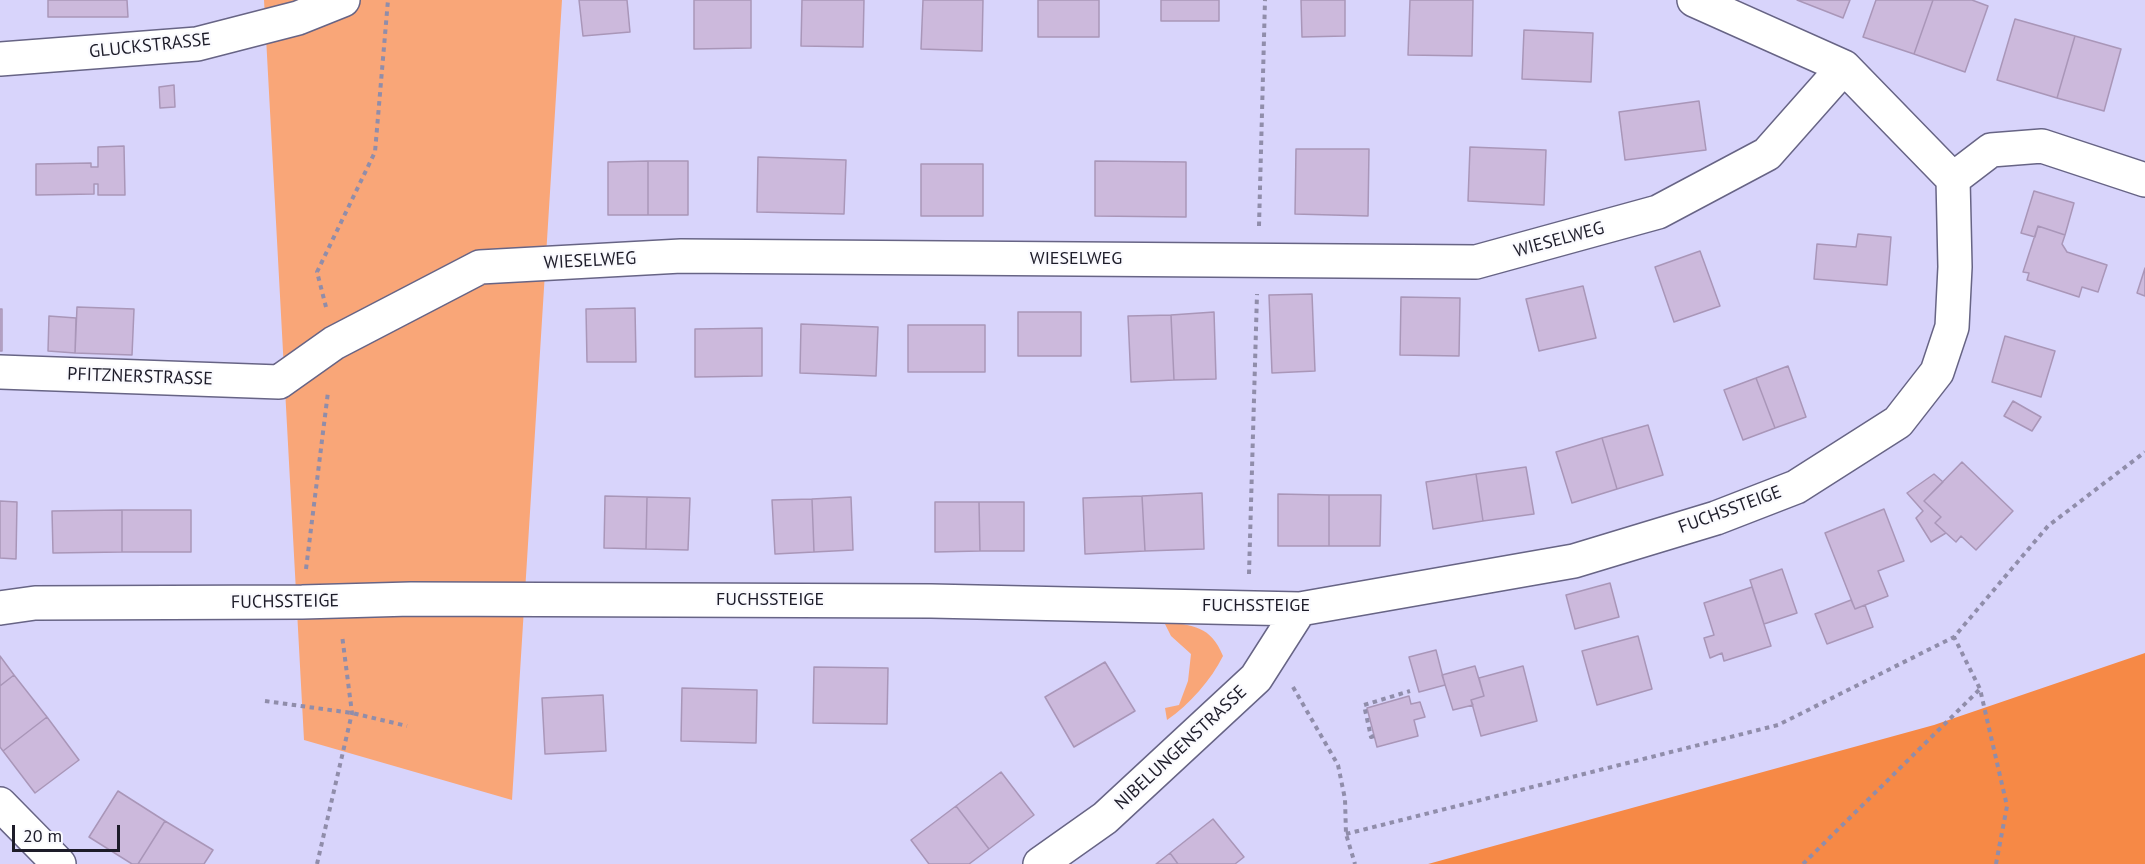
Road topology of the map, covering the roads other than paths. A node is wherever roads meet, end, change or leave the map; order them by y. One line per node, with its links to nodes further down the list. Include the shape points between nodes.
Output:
1 (343, 0): 3 (street, GLUCKSTRASSE, via 298,18 197,44)
2 (1694, 0): 4 (street)
3 (0, 59)
4 (1844, 67): 5 (street); 8 (street, WIESELWEG, via 1767,153 1658,212 1476,262 681,256 480,267 334,343)
5 (1953, 179): 6 (street, via 1991,150 2042,146); 10 (street, FUCHSSTEIGE, via 1952,327 1937,372 1898,422 1859,448 1796,487 1716,518 1574,561)
6 (2145, 180)
7 (0, 372): 8 (street, PFITZNERSTRASSE)
8 (279, 382)
9 (0, 608): 10 (street, FUCHSSTEIGE, via 35,603 411,599 931,601)
10 (1300, 609): 13 (street, NIBELUNGENSTRASSE, via 1256,678 1105,818)
11 (0, 804): 12 (street)
12 (59, 864)
13 (1040, 864)

